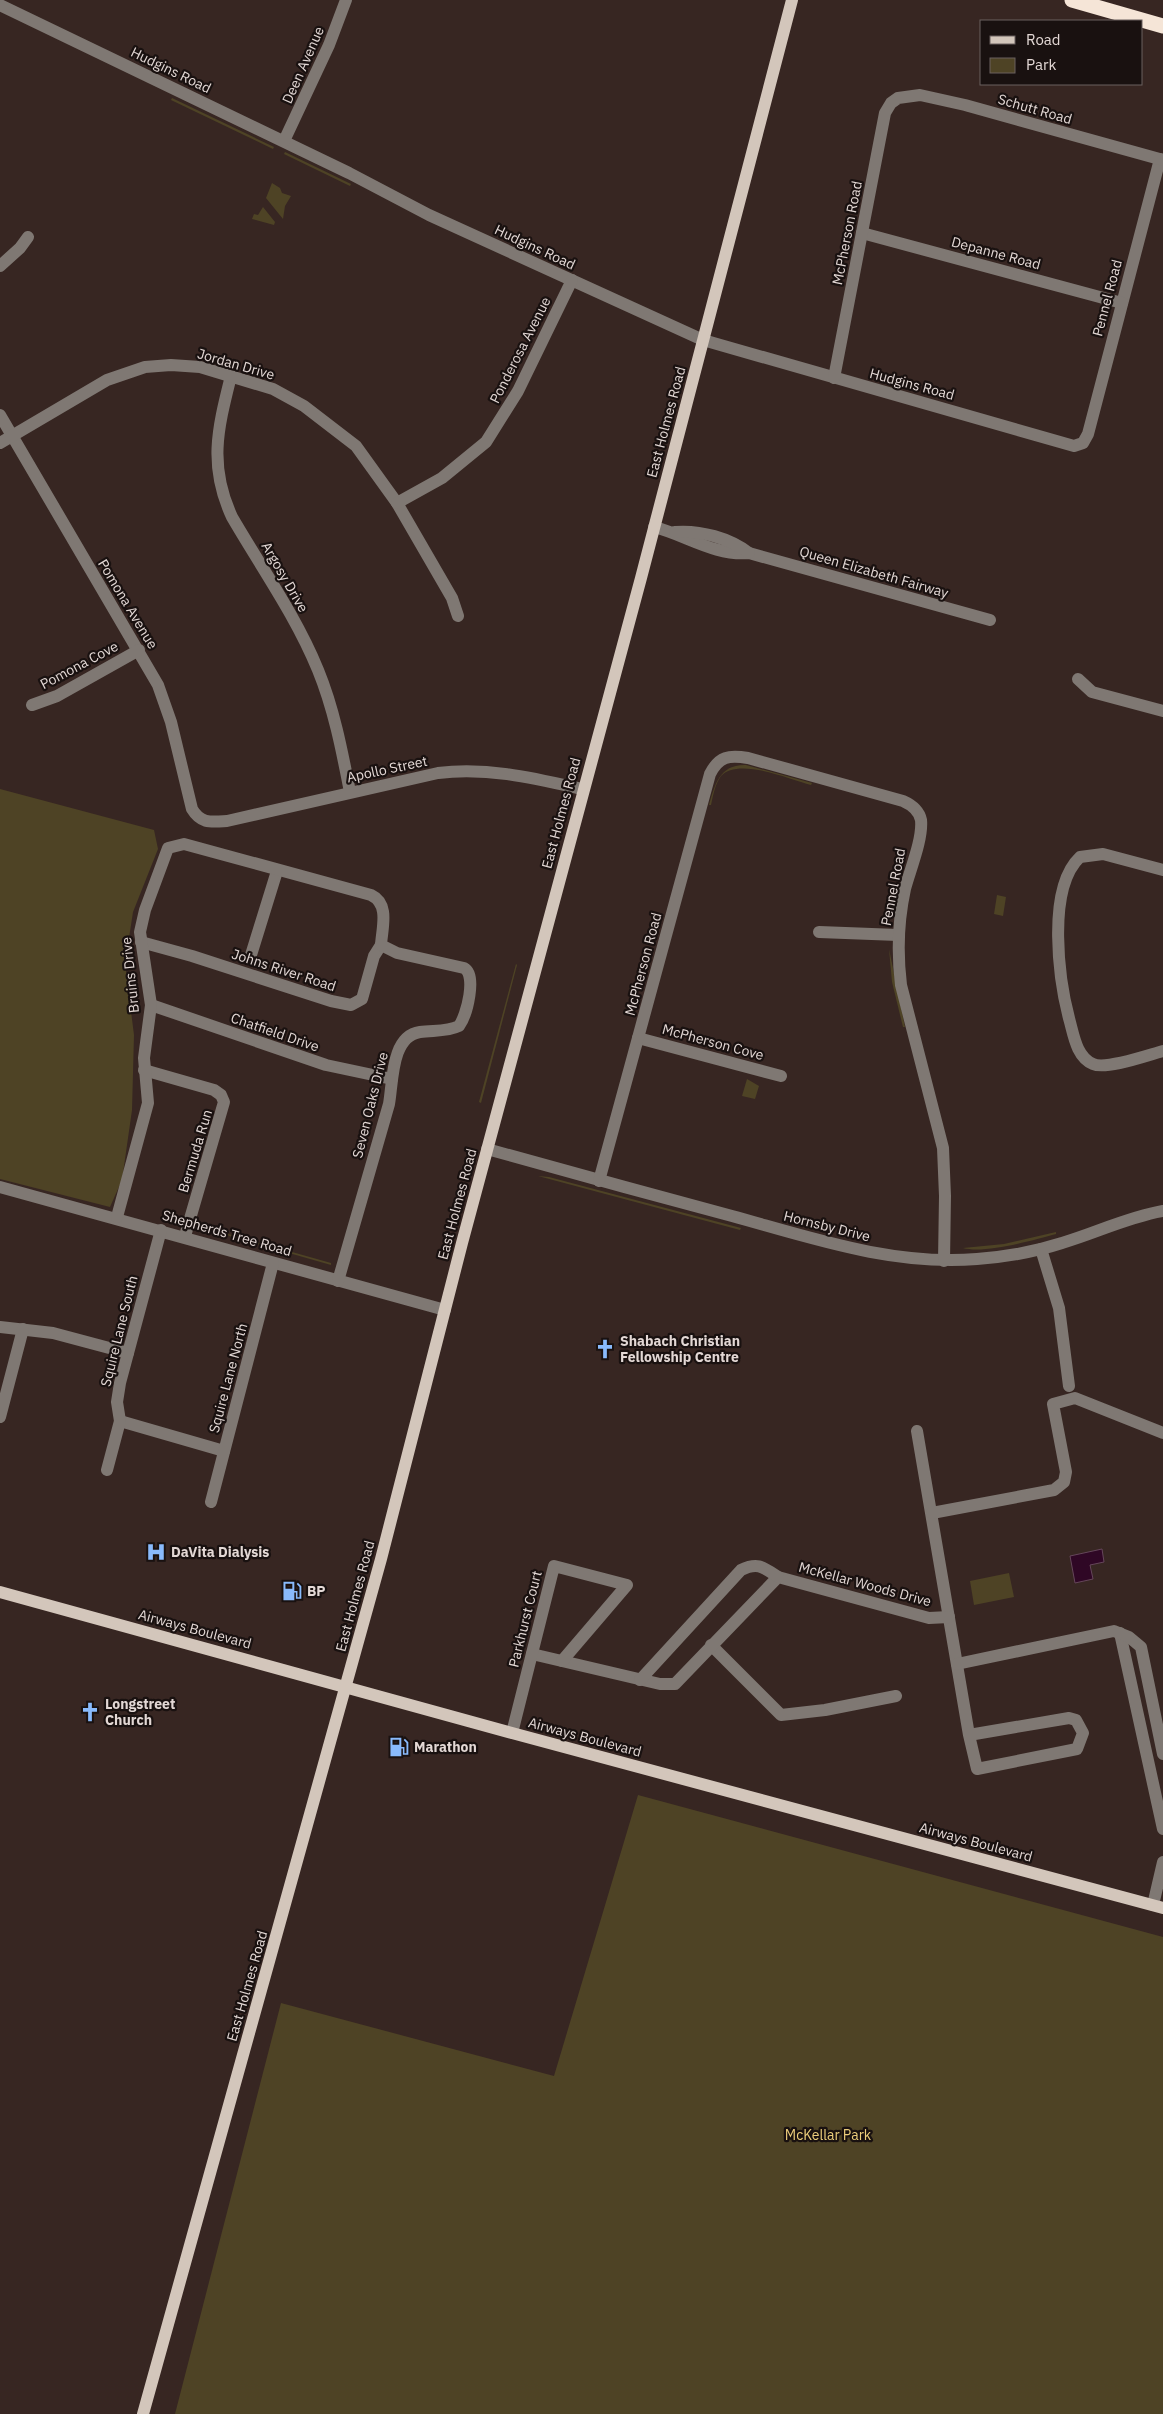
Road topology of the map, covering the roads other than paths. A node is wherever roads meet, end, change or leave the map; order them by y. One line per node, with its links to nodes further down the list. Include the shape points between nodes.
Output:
1 (346, 0): 9 (street, Deen Avenue)
2 (792, 0): 16 (main road, East Holmes Road)
3 (1072, 0): 5 (highway)
4 (0, 5): 9 (street, Hudgins Road)
5 (1142, 20)
6 (1143, 20): 7 (highway)
7 (1163, 26)
8 (898, 98): 10 (street, Schutt Road, via 920,95 965,105); 11 (street, McPherson Road, via 885,113)
9 (284, 141): 14 (street, Hudgins Road, via 429,215)
10 (1162, 160): 15 (street, Pennel Road)
11 (862, 233): 15 (street, Depanne Road); 18 (street, McPherson Road)
12 (28, 237): 13 (street)
13 (0, 266)
14 (572, 280): 16 (street, Hudgins Road); 23 (street, Ponderosa Avenue, via 518,391 486,442 442,478)
15 (1122, 303): 22 (street, Pennel Road)
16 (703, 340): 18 (street, Hudgins Road); 24 (main road, East Holmes Road)
17 (231, 376): 20 (street, Jordan Drive, via 183,365 135,369 107,380); 23 (street, Jordan Drive, via 273,390 304,406 356,446); 33 (street, Argosy Drive, via 218,425 216,447 223,495 232,517 319,671)
18 (834, 378): 22 (street, Hudgins Road, via 1061,443)
19 (0, 414): 20 (street, Pomona Avenue)
20 (13, 436): 21 (street, Jordan Drive); 27 (street, Pomona Avenue)
21 (0, 443)
22 (1083, 444)
23 (398, 503): 25 (street, Jordan Drive, via 452,598)
24 (654, 527): 26 (street, Queen Elizabeth Fairway, via 734,554 749,553); 32 (main road, East Holmes Road)
25 (458, 616)
26 (990, 620)
27 (139, 650): 29 (street, Pomona Cove, via 57,696); 34 (street, Pomona Avenue, via 168,710 192,809)
28 (1078, 679): 30 (street, via 1092,692)
29 (32, 705)
30 (1163, 711)
31 (720, 758): 39 (street, Pennel Road, via 748,758 871,791 916,808 920,831 902,902); 44 (street, McPherson Road, via 710,774)
32 (582, 789): 33 (street, Apollo Street, via 510,773 473,770 438,773); 49 (main road, East Holmes Road)
33 (350, 792): 34 (street, Apollo Street, via 227,821 208,823)
34 (200, 820)
35 (168, 848): 37 (street, Johns River Road, via 184,844); 40 (street, Bruins Drive, via 145,910)
36 (1163, 870): 45 (street, via 1103,854 1080,857 1068,873 1057,940 1062,990 1078,1050 1092,1064 1099,1065)
37 (278, 871): 41 (street, Johns River Road, via 377,898 383,908); 42 (street)
38 (819, 932): 39 (street)
39 (898, 935): 57 (street, Pennel Road, via 901,985 943,1148)
40 (141, 942): 41 (street, Johns River Road, via 331,1001 351,1004 362,999 374,956); 43 (street, Bruins Drive)
41 (381, 945): 48 (street, Seven Oaks Drive, via 397,953 464,968 472,978 466,1013 459,1026 417,1032 408,1037 400,1048)
42 (251, 955)
43 (151, 1005): 46 (street, Bruins Drive); 48 (street, Chatfield Drive, via 326,1065)
44 (638, 1038): 47 (street, McPherson Cove); 50 (street, McPherson Road)
45 (1163, 1051)
46 (144, 1070): 53 (street, Bruins Drive, via 148,1112); 55 (street, Bermuda Run, via 214,1090 224,1102)
47 (781, 1076)
48 (392, 1079): 59 (street, Seven Oaks Drive, via 388,1104)
49 (487, 1149): 50 (street, Hornsby Drive); 60 (main road, East Holmes Road)
50 (599, 1181): 57 (street, Hornsby Drive, via 862,1251)
51 (0, 1187): 53 (street, Shepherds Tree Road)
52 (1163, 1211): 56 (street, Hornsby Drive)
53 (117, 1217): 54 (street, Shepherds Tree Road)
54 (160, 1230): 55 (street, Shepherds Tree Road); 63 (street, Squire Lane South)
55 (185, 1236): 58 (street, Shepherds Tree Road)
56 (1040, 1249): 57 (street, Hornsby Drive, via 1008,1256); 64 (street, via 1059,1308)
57 (944, 1261)
58 (273, 1262): 59 (street, Shepherds Tree Road); 69 (street, Squire Lane North)
59 (338, 1280): 60 (street, Shepherds Tree Road)
60 (445, 1310): 82 (main road, East Holmes Road)
61 (0, 1327): 62 (street)
62 (23, 1329): 63 (street, via 53,1333); 65 (street)
63 (128, 1353): 66 (street, Squire Lane South, via 118,1393)
64 (1069, 1386)
65 (0, 1417)
66 (120, 1421): 69 (street); 70 (street, Squire Lane South)
67 (917, 1431): 72 (street)
68 (1163, 1432): 72 (street, via 1075,1398 1053,1404 1066,1472 1064,1482 1054,1490)
69 (224, 1451): 71 (street, Squire Lane North)
70 (108, 1470)
71 (211, 1502)
72 (932, 1513): 75 (street)
73 (778, 1577): 75 (street, McKellar Woods Drive, via 929,1618); 77 (street, McKellar Woods Drive); 81 (street, via 764,1567 752,1564 741,1570)
74 (0, 1592): 82 (main road, Airways Boulevard)
75 (949, 1617): 80 (street)
76 (1120, 1633): 80 (street); 84 (street, via 1141,1647); 85 (street)
77 (711, 1645): 81 (street, McKellar Woods Drive, via 675,1684); 83 (street, via 781,1715)
78 (532, 1654): 79 (street, McKellar Woods Drive); 79 (street, Parkhurst Court, via 554,1566 627,1585); 86 (street, Parkhurst Court)
79 (562, 1661): 81 (street, McKellar Woods Drive)
80 (957, 1664): 87 (street)
81 (640, 1680)
82 (347, 1687): 86 (main road, Airways Boulevard); 92 (main road, East Holmes Road)
83 (896, 1696)
84 (1155, 1698): 85 (street); 88 (street)
85 (1136, 1701): 89 (street)
86 (512, 1733): 91 (main road, Airways Boulevard)
87 (968, 1735): 87 (street, via 1069,1718 1076,1720 1083,1733 1077,1749 977,1769)
88 (1162, 1749)
89 (1163, 1829)
90 (1163, 1862): 91 (street)
91 (1158, 1906)
92 (142, 2414)

